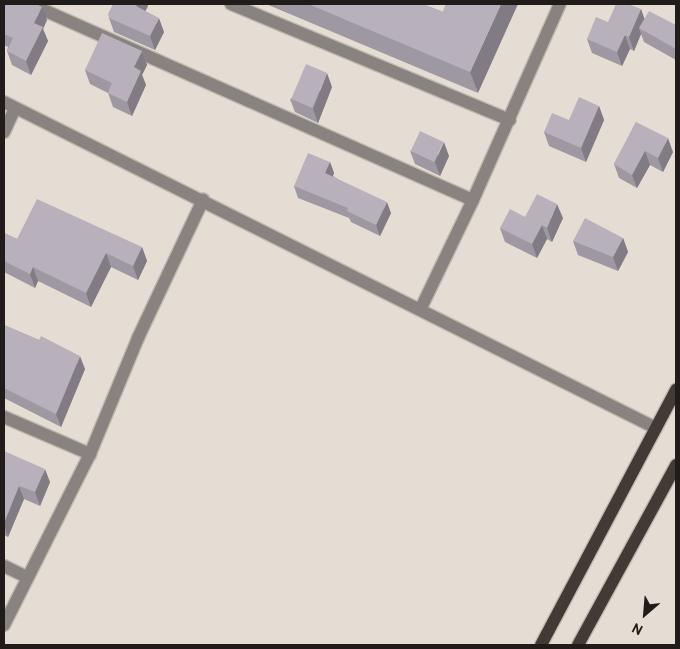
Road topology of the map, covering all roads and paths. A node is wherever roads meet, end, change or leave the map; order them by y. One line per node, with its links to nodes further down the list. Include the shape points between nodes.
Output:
1 (30, 4): 8 (street)
2 (231, 4): 5 (street)
3 (560, 4): 5 (street)
4 (10, 105): 6 (street); 7 (street)
5 (510, 120): 8 (street)
6 (4, 132)
7 (203, 200): 9 (street); 13 (street, via 138,338)
8 (474, 200): 9 (street)
9 (421, 308): 12 (street)
10 (676, 390): 12 (main road)
11 (4, 417): 13 (street)
12 (656, 428): 18 (main road)
13 (90, 454): 16 (street)
14 (676, 465): 19 (main road)
15 (4, 566): 16 (street)
16 (27, 577): 17 (street)
17 (4, 625)
18 (541, 645)
19 (578, 645)

